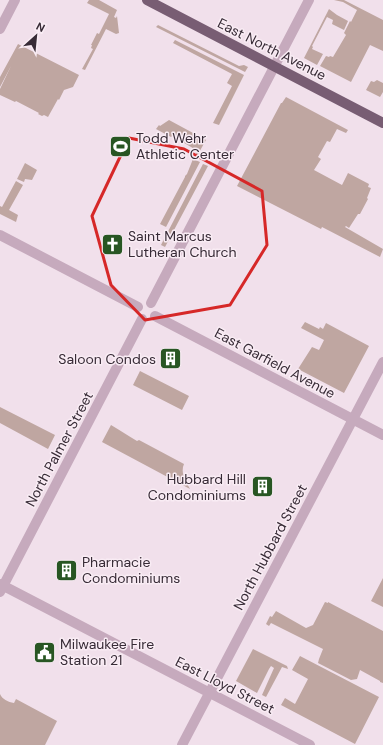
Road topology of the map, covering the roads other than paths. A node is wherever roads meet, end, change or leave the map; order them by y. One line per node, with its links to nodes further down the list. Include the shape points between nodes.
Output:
1 (15, 0): 4 (street)
2 (147, 0): 5 (main road, East North Avenue)
3 (309, 0): 5 (street)
4 (0, 29)
5 (274, 66): 6 (main road, East North Avenue); 8 (street)
6 (383, 123)
7 (0, 235): 9 (street)
8 (151, 302): 9 (street, via 144,302); 10 (street, via 156,308)
9 (138, 307): 11 (street, via 138,314)
10 (155, 316): 11 (street, via 149,320); 13 (street, East Garfield Avenue)
11 (142, 319): 15 (street, North Palmer Street)
12 (383, 362): 13 (street, North Hubbard Street)
13 (353, 419): 14 (street, East Garfield Avenue); 16 (street, North Hubbard Street)
14 (383, 435)
15 (1, 587): 16 (street, East Lloyd Street)
16 (209, 693): 17 (street, North Hubbard Street); 18 (street, East Lloyd Street)
17 (182, 745)
18 (310, 745)

